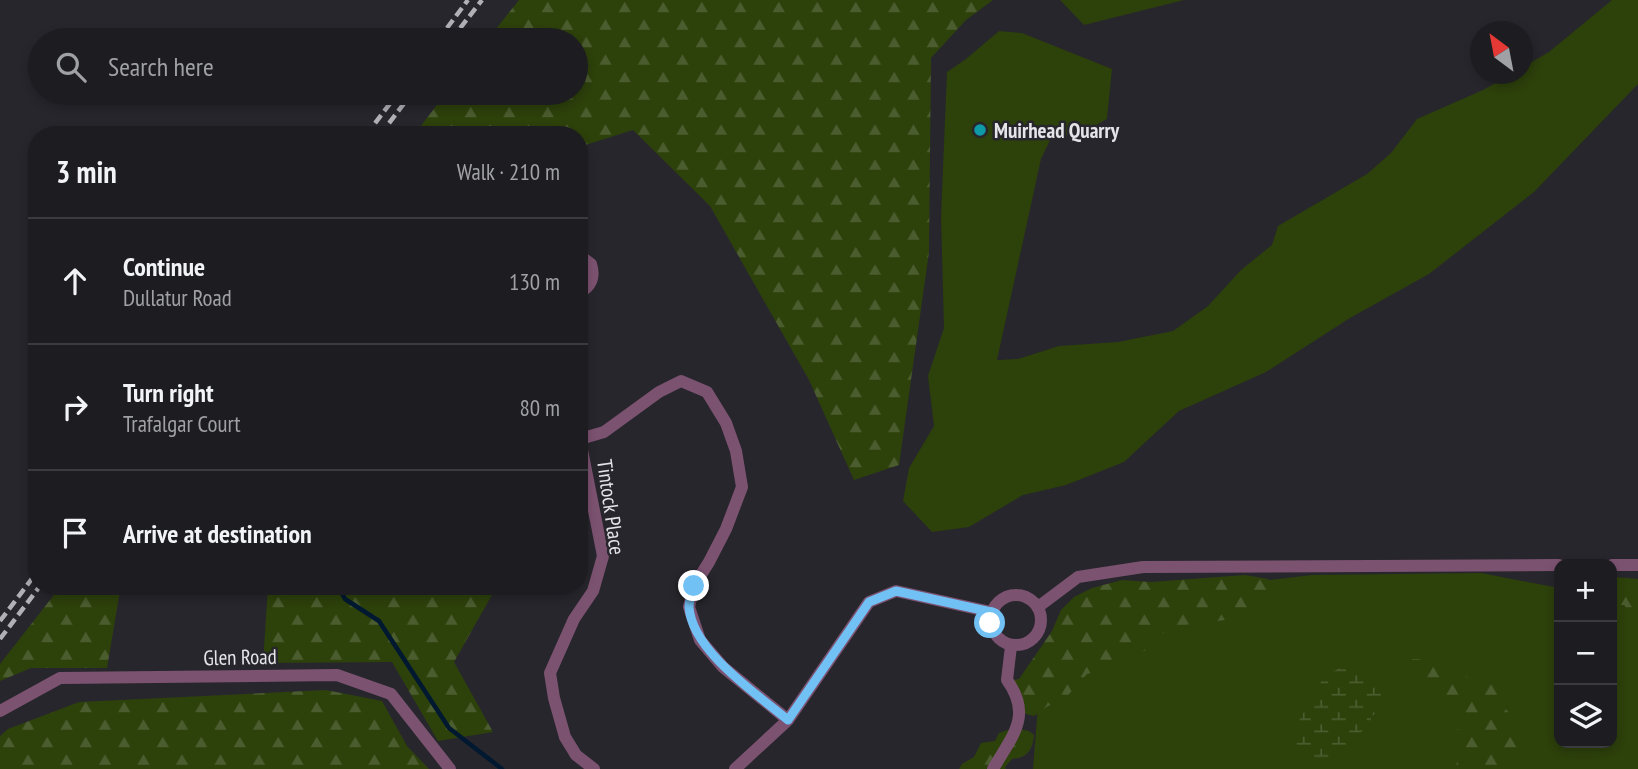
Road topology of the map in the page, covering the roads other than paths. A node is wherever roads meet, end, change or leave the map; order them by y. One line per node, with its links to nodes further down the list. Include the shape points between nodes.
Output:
1 (588, 262): 2 (street, via 594,275)
2 (588, 287)
3 (588, 435): 12 (street, via 604,432 659,392 681,382 707,392 726,423 742,487 726,529 694,586 689,607 700,640 723,667)
4 (588, 478): 14 (street, Tintock Place, via 603,556 593,591 574,619 550,673 565,737 576,755)
5 (1554, 565): 8 (street, via 1143,567 1078,577)
6 (1617, 565): 7 (street)
7 (1638, 565)
8 (1038, 607): 9 (street, via 1022,596 1008,596); 10 (street, via 1038,633 1029,642)
9 (991, 612): 10 (street, via 993,632); 12 (street, via 896,591 869,602)
10 (1011, 646): 16 (street, via 1007,680 1017,694 1020,723)
11 (0, 711): 13 (street, Glen Road, via 60,678 337,675 391,694)
12 (788, 720): 15 (street)
13 (450, 769)
14 (594, 769)
15 (736, 769)
16 (993, 769)

